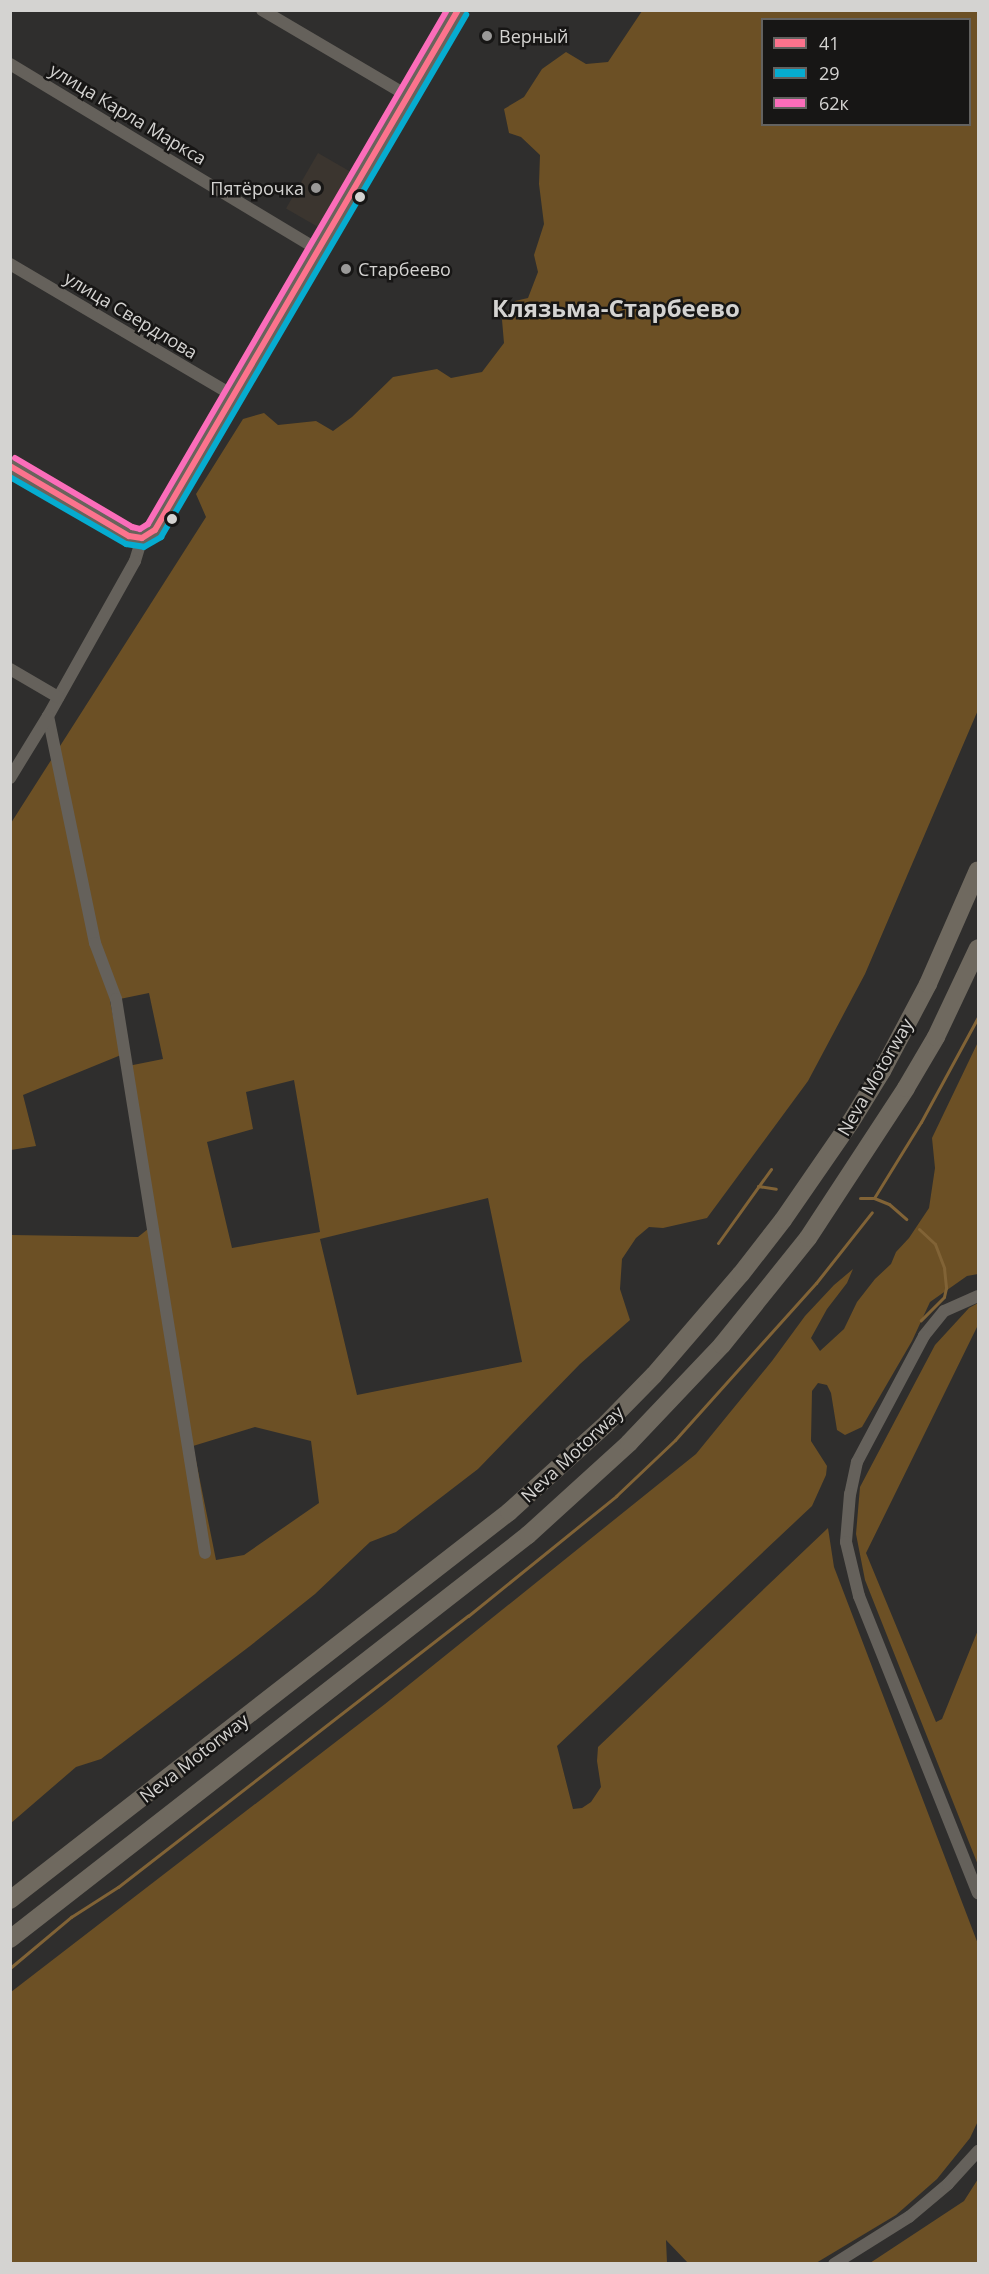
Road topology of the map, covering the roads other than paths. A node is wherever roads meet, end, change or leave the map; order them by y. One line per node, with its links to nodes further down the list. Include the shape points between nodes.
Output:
1 (262, 10): 4 (street)
2 (458, 10): 4 (main road)
3 (10, 64): 5 (street, улица Карла Маркса)
4 (408, 96): 5 (main road)
5 (318, 250): 7 (main road)
6 (10, 264): 7 (street, улица Свердлова)
7 (234, 396): 9 (main road, via 166,514)
8 (10, 466): 9 (main road, via 129,536)
9 (142, 538): 11 (street, via 135,561)
10 (10, 669): 11 (street)
11 (58, 697): 12 (street)
12 (48, 716): 13 (street); 17 (street, via 95,943 116,999)
13 (10, 778)
14 (978, 870): 19 (highway, Neva Motorway, via 928,984 850,1123 783,1220 654,1375 509,1512)
15 (978, 948): 20 (highway, Neva Motorway, via 936,1037 808,1238 722,1345 629,1443 528,1535)
16 (978, 1296): 18 (street, via 944,1311 924,1336 858,1462 850,1494 846,1542 859,1596)
17 (205, 1553)
18 (978, 1893)
19 (10, 1900)
20 (10, 1939)
21 (978, 2151): 22 (street, via 948,2184 909,2217)
22 (834, 2264)

